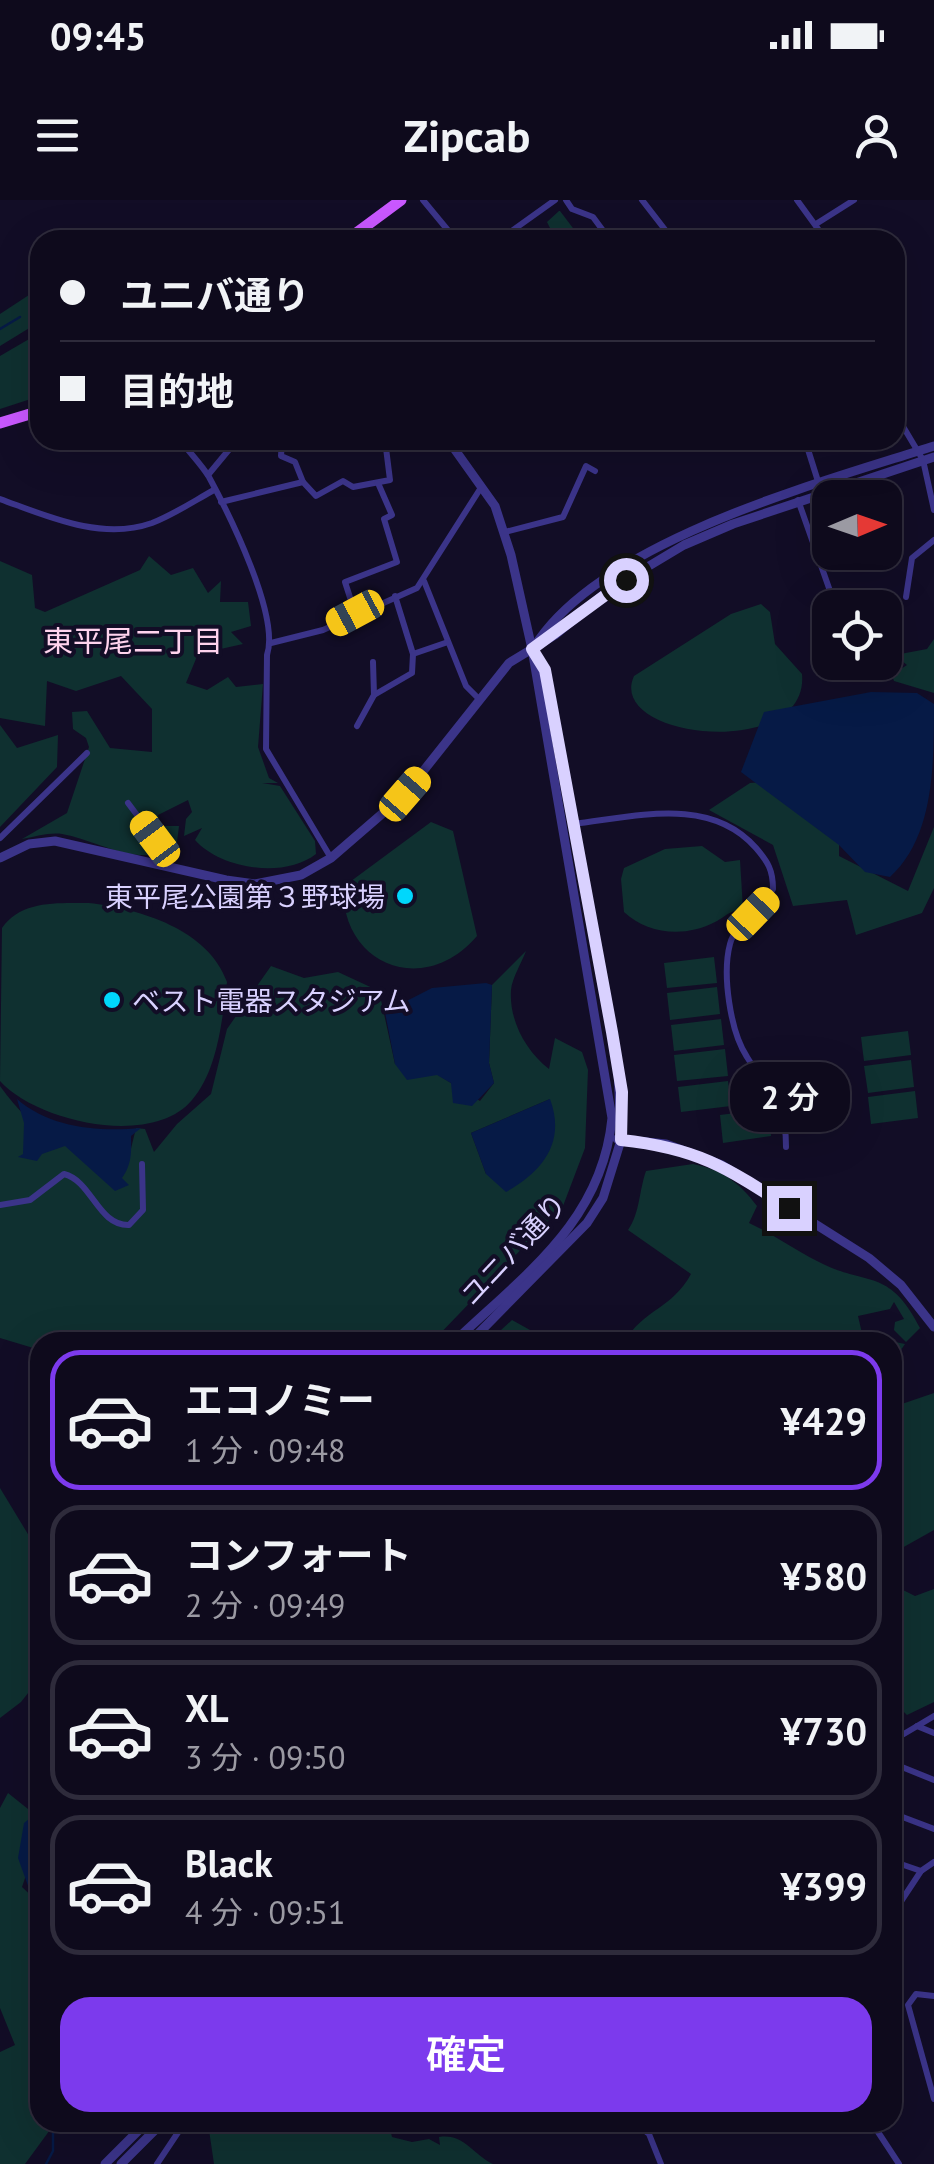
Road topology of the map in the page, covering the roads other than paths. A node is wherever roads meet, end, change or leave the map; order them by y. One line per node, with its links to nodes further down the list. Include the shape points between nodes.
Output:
1 (401, 200): 9 (main road)
2 (423, 200): 10 (street)
3 (554, 200): 11 (street)
4 (566, 200): 12 (street)
5 (642, 200): 13 (street)
6 (797, 200): 8 (street)
7 (854, 200): 8 (street)
8 (816, 224): 14 (street)
9 (360, 230)
10 (448, 230)
11 (513, 230)
12 (602, 230)
13 (665, 230)
14 (820, 230)
15 (30, 414): 16 (main road)
16 (0, 424)
17 (905, 430): 25 (street)
18 (934, 446): 25 (street)
19 (188, 450): 28 (street)
20 (228, 450): 28 (street)
21 (281, 450): 31 (street)
22 (386, 450): 32 (street, via 390,480)
23 (456, 450): 33 (street)
24 (808, 450): 29 (street)
25 (920, 456): 26 (street); 30 (street); 39 (street)
26 (934, 456)
27 (596, 471): 40 (street, via 586,466 563,518)
28 (208, 474): 34 (street)
29 (817, 480)
30 (847, 480)
31 (303, 482): 32 (street, via 316,496 343,482); 38 (street)
32 (378, 483): 46 (street, via 392,515 384,518 397,562 345,582)
33 (483, 485): 40 (street); 42 (street)
34 (214, 490): 37 (street, via 152,523 116,529 70,523); 38 (street)
35 (812, 492): 36 (street)
36 (797, 497): 43 (street); 49 (street, via 684,545 609,590)
37 (0, 499)
38 (221, 502): 48 (street, via 258,590)
39 (934, 510)
40 (505, 532): 49 (street)
41 (934, 540): 45 (street, via 912,558)
42 (424, 582): 44 (street); 47 (street)
43 (830, 590)
44 (395, 596): 46 (street); 50 (street)
45 (906, 597)
46 (355, 613): 48 (street)
47 (448, 642): 50 (street); 53 (street, via 466,686)
48 (271, 644): 60 (street, via 266,750)
49 (532, 649): 53 (street, via 509,663); 57 (street, ユニバ通り, via 545,670); 62 (street, ユニバ通り)
50 (413, 654): 52 (street, via 412,673)
51 (372, 662): 52 (street)
52 (374, 694): 54 (street)
53 (479, 699): 60 (street, via 405,794)
54 (358, 726)
55 (86, 753): 58 (street)
56 (128, 803): 61 (street, via 155,839)
57 (574, 824): 62 (street, ユニバ通り, via 620,1079); 63 (street, via 668,813 704,816 736,829 770,865 774,889 730,944 729,982 736,1036 775,1093)
58 (0, 838)
59 (0, 858): 61 (street, via 55,841)
60 (331, 858): 61 (street, via 300,875 256,884)
61 (155, 864)
62 (615, 1139): 66 (street, via 666,1144 722,1165 869,1258); 67 (street, ユニバ通り, via 577,1220); 68 (street, ユニバ通り, via 607,1188 587,1223)
63 (786, 1147)
64 (142, 1164): 65 (street, via 143,1210 130,1225 116,1224 75,1176 64,1174 30,1200)
65 (0, 1205)
66 (934, 1327)
67 (464, 1332)
68 (480, 1332)
69 (934, 1716): 70 (street)
70 (916, 1726): 71 (street); 72 (street)
71 (934, 1733)
72 (902, 1735)
73 (902, 1767): 74 (street)
74 (934, 1780)
75 (902, 1817): 76 (street)
76 (934, 1830)
77 (934, 1862): 79 (street)
78 (902, 1864): 79 (street)
79 (921, 1871): 80 (street)
80 (902, 1898)
81 (934, 1996): 82 (street, via 916,1994 908,2005)
82 (934, 2099)
83 (137, 2132): 88 (street)
84 (153, 2132): 89 (street)
85 (179, 2132): 90 (street)
86 (646, 2132): 91 (street)
87 (878, 2132): 92 (street)
88 (105, 2164)
89 (121, 2164)
90 (158, 2164)
91 (661, 2164)
92 (899, 2164)

